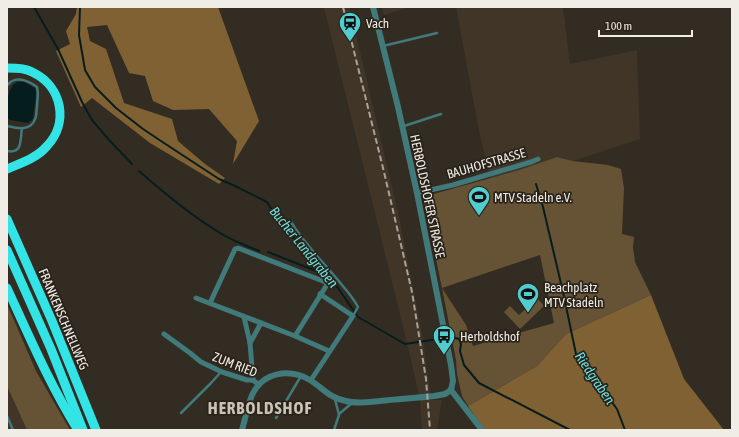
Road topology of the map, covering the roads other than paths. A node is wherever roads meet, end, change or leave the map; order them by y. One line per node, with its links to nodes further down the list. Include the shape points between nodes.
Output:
1 (373, 7): 3 (street, HERBOLDSHOFER STRASSE)
2 (437, 33): 3 (lane)
3 (382, 46): 8 (street, HERBOLDSHOFER STRASSE)
4 (7, 68): 12 (highway, via 29,70 45,80 56,95 60,115 55,137 47,147 37,155)
5 (7, 85): 9 (lane, via 20,80 37,87 35,119 32,125)
6 (441, 114): 8 (lane)
7 (7, 127): 9 (lane)
8 (402, 127): 13 (street, HERBOLDSHOFER STRASSE)
9 (22, 128): 10 (lane, via 19,148 17,151)
10 (7, 151)
11 (538, 159): 13 (street, BAUHOFSTRASSE, via 453,185)
12 (7, 169)
13 (417, 193): 33 (street, HERBOLDSHOFER STRASSE, via 448,348 453,381)
14 (7, 219): 43 (highway, FRANKENSCHNELLWEG)
15 (291, 222): 21 (lane, via 355,301 358,307)
16 (7, 250): 42 (highway, FRANKENSCHNELLWEG, via 51,349)
17 (7, 288): 41 (highway, via 33,346)
18 (320, 294): 20 (street, via 328,283 238,248 235,249); 21 (street); 25 (street)
19 (196, 298): 20 (street)
20 (210, 303): 22 (street)
21 (353, 316): 27 (street)
22 (244, 317): 23 (street); 26 (street)
23 (261, 323): 25 (street); 26 (street)
24 (164, 334): 28 (street, ZUM RIED, via 201,362)
25 (295, 336): 27 (street)
26 (250, 343): 30 (street)
27 (329, 351): 31 (street)
28 (222, 372): 30 (street, ZUM RIED); 36 (lane)
29 (301, 375): 31 (street); 32 (street, via 286,372 277,374); 39 (lane)
30 (253, 380): 32 (street, ZUM RIED)
31 (311, 380): 34 (street)
32 (259, 385): 44 (street, via 252,395)
33 (451, 390): 35 (street, via 441,396); 46 (street)
34 (335, 398): 35 (street); 37 (lane)
35 (352, 402): 37 (lane)
36 (180, 413)
37 (339, 415): 45 (lane)
38 (7, 416): 40 (lane)
39 (276, 418)
40 (13, 430)
41 (78, 430)
42 (83, 430)
43 (96, 430)
44 (242, 430)
45 (334, 430)
46 (482, 430)

